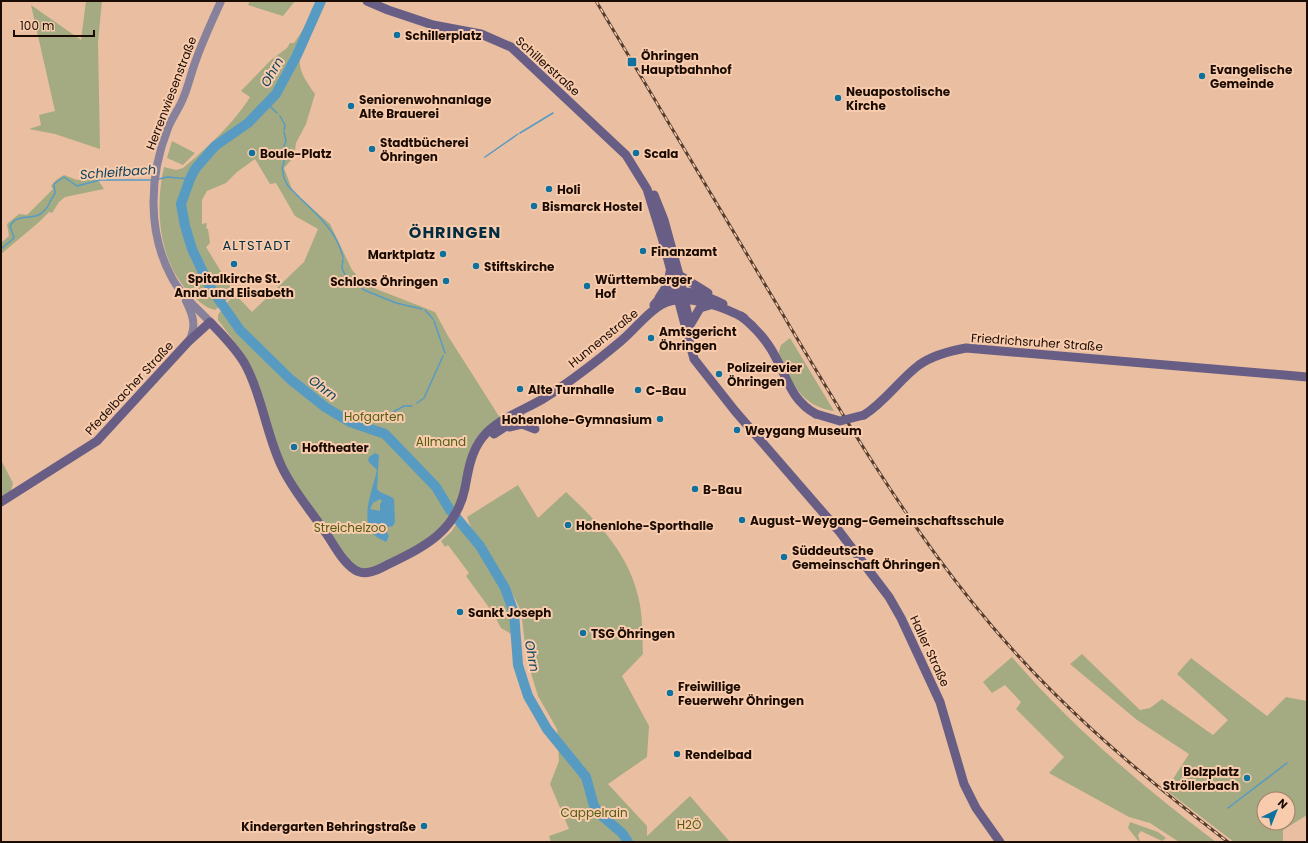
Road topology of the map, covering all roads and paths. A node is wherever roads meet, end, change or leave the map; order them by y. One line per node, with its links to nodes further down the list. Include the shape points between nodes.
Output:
1 (220, 1): 6 (street, Herrenwiesenstraße, via 182,100 167,131 154,181 154,219 164,261 172,280)
2 (367, 1): 3 (main road, Schillerstraße, via 434,25 481,34 511,47 626,155)
3 (642, 178): 4 (main road, Schillerstraße); 5 (main road, Schillerstraße, via 659,206)
4 (670, 268): 7 (main road, Schillerstraße); 8 (main road, via 668,284)
5 (679, 275): 7 (main road, Schillerstraße); 10 (main road)
6 (183, 295): 13 (street, Herrenwiesenstraße); 15 (street, via 195,326)
7 (681, 296): 8 (main road, via 665,296); 9 (main road, Friedrichsruher Straße); 10 (main road, Friedrichsruher Straße, via 709,298); 11 (main road, Hunnenstraße, via 658,307); 14 (main road, Haller Straße)
8 (656, 302): 11 (main road)
9 (710, 305): 12 (main road, Friedrichsruher Straße); 14 (main road, via 700,308)
10 (732, 309): 12 (main road, Friedrichsruher Straße)
11 (648, 316): 17 (main road, Hunnenstraße, via 610,351)
12 (744, 318): 16 (main road, Friedrichsruher Straße, bridge, via 769,346 794,396 807,410 840,421 864,415 878,406 907,375 927,360 948,351 966,348)
13 (210, 322): 15 (main road, Pfedelbacher Straße); 20 (main road, Hunnenstraße, via 246,366 276,455 288,478 343,559 357,572 366,574 410,554 434,539 451,523 458,512)
14 (689, 330): 22 (main road, Haller Straße, via 694,359 703,372 865,563 895,606 940,702 964,784 976,808)
15 (188, 342): 21 (main road, Pfedelbacher Straße, via 97,441)
16 (1307, 377)
17 (544, 398): 19 (main road, Hunnenstraße); 20 (main road, Hunnenstraße, via 492,428)
18 (535, 429): 19 (main road, via 517,424)
19 (499, 431): 20 (main road, Hunnenstraße)
20 (475, 449)
21 (1, 502)
22 (1000, 842)

